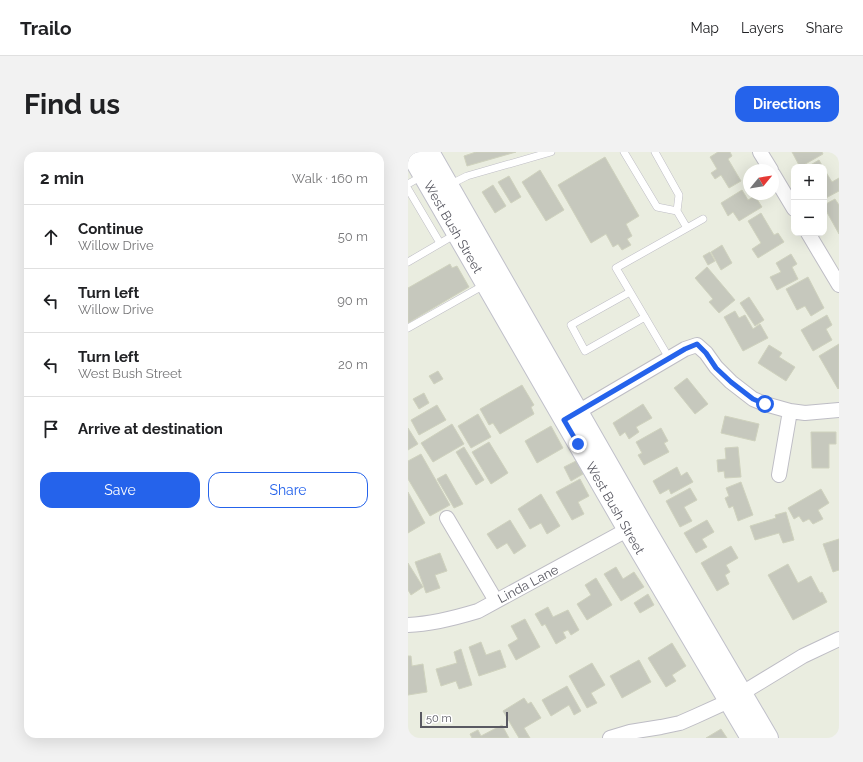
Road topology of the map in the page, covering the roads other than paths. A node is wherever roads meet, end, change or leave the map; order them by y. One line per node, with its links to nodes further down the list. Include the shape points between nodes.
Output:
1 (410, 152): 7 (main road, West Bush Street)
2 (551, 152): 9 (lane, via 467,176)
3 (624, 152): 12 (lane, via 657,207)
4 (655, 152): 12 (lane, via 679,195)
5 (760, 152): 6 (street)
6 (767, 164)
7 (426, 170): 9 (main road, West Bush Street); 15 (main road, West Bush Street)
8 (779, 184): 11 (street)
9 (448, 185): 15 (main road, West Bush Street)
10 (408, 189): 15 (lane)
11 (791, 204)
12 (677, 211): 14 (lane)
13 (703, 219): 14 (lane)
14 (687, 228): 20 (lane, via 616,268)
15 (459, 232): 17 (lane); 18 (main road, West Bush Street)
16 (810, 236): 19 (street)
17 (408, 262)
18 (493, 279): 22 (lane); 26 (main road, West Bush Street)
19 (839, 285)
20 (630, 292): 21 (lane); 21 (lane, via 571,325 585,351)
21 (645, 317): 23 (lane)
22 (408, 328)
23 (669, 358): 25 (street, via 697,344 716,368 748,395 765,404); 26 (street)
24 (839, 410): 25 (street, via 805,413)
25 (790, 411): 27 (street)
26 (571, 416): 29 (main road, West Bush Street)
27 (778, 476)
28 (447, 518): 30 (street)
29 (635, 526): 30 (street, Linda Lane); 33 (main road, West Bush Street)
30 (496, 602): 31 (street, Linda Lane, via 454,619)
31 (408, 625)
32 (839, 639): 33 (street, via 803,656)
33 (735, 697): 34 (street, via 680,722); 35 (main road, West Bush Street); 36 (main road, West Bush Street)
34 (610, 738)
35 (751, 738)
36 (768, 738)

